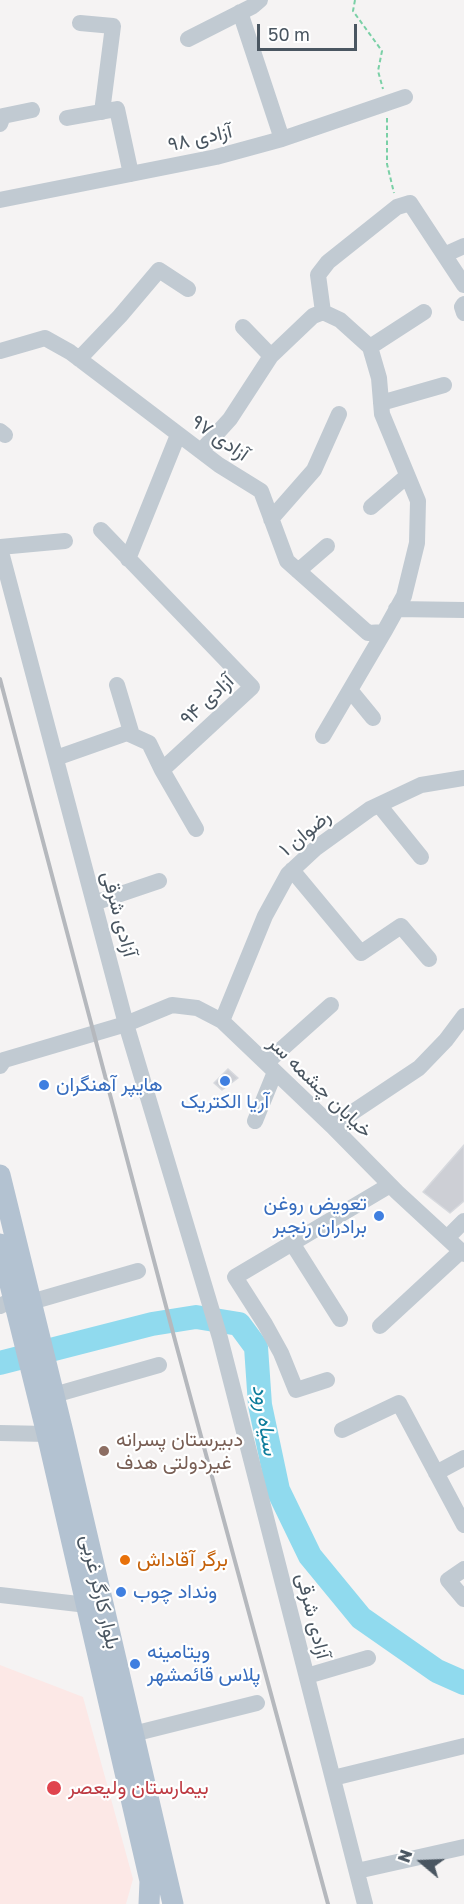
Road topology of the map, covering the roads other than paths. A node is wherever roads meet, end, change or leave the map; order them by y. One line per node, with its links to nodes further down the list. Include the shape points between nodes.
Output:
1 (260, 0): 2 (street)
2 (240, 12): 4 (street); 10 (street)
3 (80, 23): 7 (street, via 113,26)
4 (188, 39)
5 (405, 97): 10 (street, آزادی ۹۸)
6 (32, 110): 9 (street, via 3,116)
7 (102, 112): 8 (street); 11 (street, via 117,109)
8 (67, 118)
9 (0, 124)
10 (282, 140): 11 (street, آزادی ۹۸)
11 (131, 174): 12 (street, آزادی ۹۸)
12 (0, 200)
13 (464, 246): 14 (street)
14 (444, 255): 15 (street); 18 (street, via 410,203 398,207 328,262 318,275)
15 (464, 285)
16 (188, 289): 25 (street, via 159,270)
17 (464, 304): 20 (street)
18 (323, 312): 22 (street, via 340,320); 24 (street, via 313,316)
19 (424, 312): 22 (street)
20 (464, 313)
21 (243, 327): 24 (street)
22 (370, 347): 27 (street)
23 (0, 351): 25 (street, آزادی ۹۷, via 45,338)
24 (272, 356): 30 (street, via 230,419)
25 (79, 359): 29 (street, آزادی ۹۷)
26 (444, 385): 27 (street)
27 (381, 403): 31 (street)
28 (339, 414): 33 (street, via 314,470)
29 (178, 435): 30 (street, آزادی ۹۷); 38 (street)
30 (201, 451): 33 (street, آزادی ۹۷, via 261,491)
31 (407, 476): 32 (street); 40 (street, via 418,501 417,543 404,596)
32 (371, 507)
33 (271, 519): 39 (street, آزادی ۹۷, via 286,561)
34 (100, 530): 38 (street, آزادی ۹۴)
35 (65, 541): 37 (street)
36 (327, 546): 39 (street)
37 (0, 547): 48 (street, آزادی شرقی)
38 (128, 559): 49 (street, آزادی ۹۴, via 252,687)
39 (298, 571): 42 (street, آزادی ۹۷)
40 (396, 609): 41 (street); 42 (street)
41 (464, 610)
42 (376, 633): 44 (street)
43 (117, 685): 46 (street)
44 (350, 690): 45 (street); 47 (street)
45 (373, 718)
46 (132, 735): 48 (street, via 127,733); 49 (street, via 149,743)
47 (322, 736)
48 (56, 758): 56 (street, آزادی شرقی)
49 (162, 770): 52 (street)
50 (464, 778): 51 (street, رضوان ۱, via 421,785)
51 (379, 805): 53 (street); 54 (street, رضوان ۱, via 316,848)
52 (196, 829)
53 (421, 857)
54 (292, 870): 57 (street, via 361,953 401,926); 59 (street, رضوان ۱, via 265,916)
55 (159, 881): 56 (street)
56 (94, 903): 61 (street, آزادی شرقی)
57 (429, 959)
58 (331, 1005): 63 (street)
59 (222, 1021): 61 (street, خیابان چشمه سر, via 197,1008 172,1005); 63 (street, خیابان چشمه سر)
60 (462, 1021): 65 (street, via 419,1068)
61 (126, 1024): 62 (street, خیابان چشمه سر); 92 (street, آزادی شرقی, via 220,1338)
62 (1, 1061)
63 (271, 1067): 64 (street); 65 (street, خیابان چشمه سر)
64 (255, 1120)
65 (332, 1126): 67 (street, خیابان چشمه سر)
66 (0, 1174): 75 (main road)
67 (390, 1185): 69 (street, خیابان چشمه سر); 71 (street)
68 (464, 1221): 69 (street)
69 (447, 1238): 72 (street, خیابان چشمه سر)
70 (0, 1244): 74 (main road)
71 (291, 1244): 76 (street); 79 (street, via 236,1277 266,1324 296,1390)
72 (463, 1253): 77 (street)
73 (138, 1271): 75 (street)
74 (4, 1274): 75 (main road)
75 (20, 1311): 80 (main road)
76 (340, 1319)
77 (380, 1326)
78 (159, 1365): 80 (street)
79 (327, 1380)
80 (47, 1390): 83 (main road, بلوار کارگر غربی); 94 (main road, بلوار کارگر غربی)
81 (342, 1430): 85 (street, via 399,1402)
82 (0, 1433): 83 (street)
83 (47, 1434): 90 (main road, بلوار کارگر غربی)
84 (464, 1458): 85 (street)
85 (436, 1473): 86 (street)
86 (464, 1526)
87 (464, 1569): 89 (street, via 448,1580)
88 (0, 1595): 90 (street)
89 (464, 1599)
90 (87, 1605): 99 (main road, بلوار کارگر غربی, via 150,1881)
91 (368, 1658): 92 (street)
92 (307, 1676): 96 (street, آزادی شرقی)
93 (256, 1703): 94 (street)
94 (133, 1734): 100 (main road, بلوار کارگر غربی)
95 (464, 1746): 96 (street)
96 (333, 1778): 98 (street, آزادی شرقی)
97 (464, 1847): 98 (street)
98 (357, 1871): 101 (street, آزادی شرقی)
99 (149, 1904)
100 (171, 1904)
101 (365, 1904)

